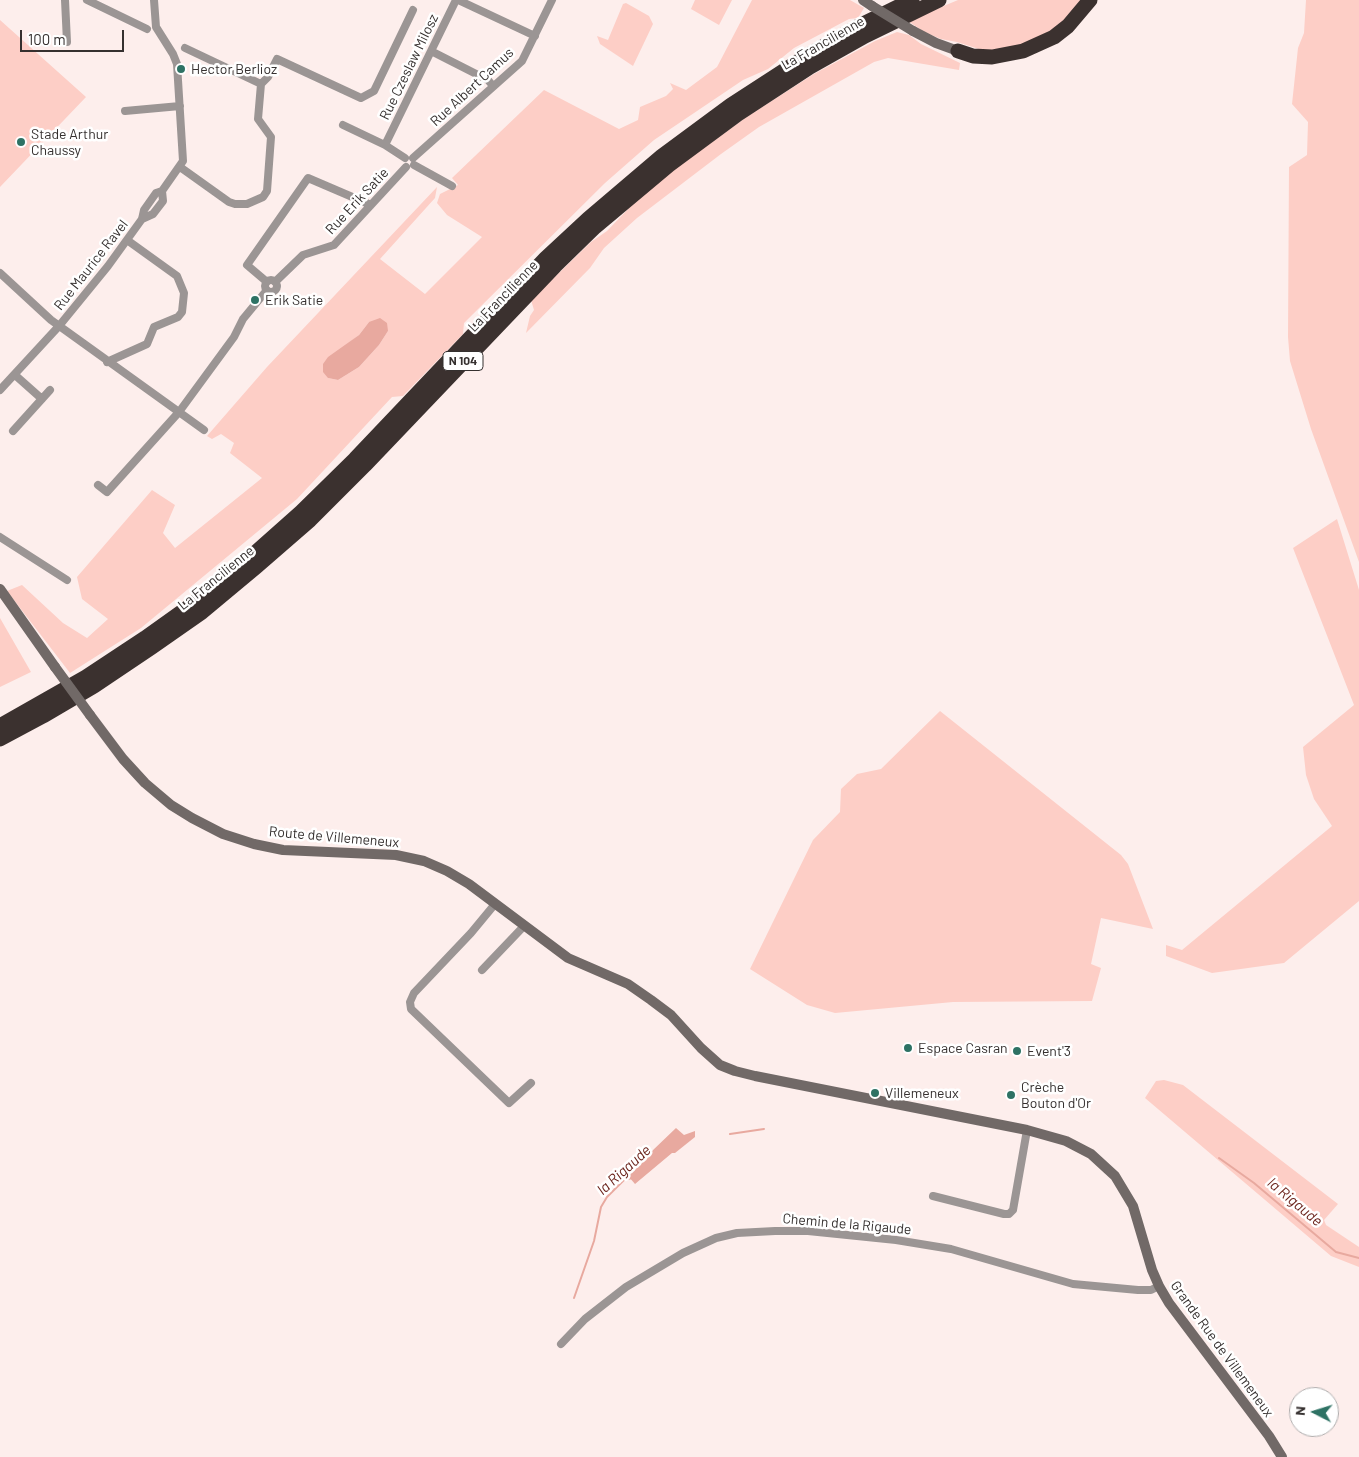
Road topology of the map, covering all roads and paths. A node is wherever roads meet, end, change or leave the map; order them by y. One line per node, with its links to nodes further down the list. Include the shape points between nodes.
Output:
1 (65, 0): 13 (street)
2 (87, 0): 11 (street)
3 (154, 0): 19 (street, Rue Maurice Ravel, via 155,21 176,64)
4 (457, 0): 12 (street, Rue Czeslaw Milosz); 15 (street, Rue Czeslaw Milosz)
5 (552, 0): 12 (street, Rue Albert Camus)
6 (912, 0): 44 (highway, La Francilienne / N 104, via 805,57 731,105 662,156 546,258 355,459 247,560 138,643)
7 (938, 0): 45 (highway, La Francilienne / N 104, via 810,67 669,165 595,227 365,465 310,520 256,567 202,612 152,647 85,691)
8 (1090, 0): 16 (highway, via 1068,26 1024,51 992,57)
9 (868, 3): 16 (main road, bridge, via 913,31)
10 (413, 10): 17 (street, via 374,91 361,98 277,59)
11 (147, 29)
12 (535, 36): 18 (street, Rue Albert Camus, via 522,61)
13 (67, 42)
14 (185, 48): 17 (street)
15 (430, 51): 18 (street, via 488,80); 22 (street, Rue Czeslaw Milosz)
16 (958, 52)
17 (261, 84): 24 (street, via 258,120 271,137 267,191 263,197 246,204 229,202)
18 (493, 86): 23 (street, Rue Albert Camus)
19 (180, 106): 20 (street); 24 (street, Rue Maurice Ravel, via 184,154)
20 (125, 111)
21 (343, 125): 22 (street)
22 (385, 145): 23 (street)
23 (410, 162): 25 (street); 26 (street, Rue Erik Satie)
24 (180, 167): 27 (street, Rue Maurice Ravel, via 162,191 163,201 153,214 142,219)
25 (452, 186)
26 (371, 205): 29 (street, Rue Erik Satie, via 334,245 303,255); 29 (street, via 308,178 247,265)
27 (127, 240): 30 (street, Rue Maurice Ravel); 31 (street, via 177,276 184,293 182,312 154,327 148,344)
28 (0, 273): 30 (street)
29 (270, 285): 36 (street, Rue Erik Satie)
30 (59, 326): 31 (street); 32 (street, Rue Maurice Ravel)
31 (107, 362): 36 (street)
32 (15, 375): 33 (street, Rue Maurice Ravel); 35 (street)
33 (0, 390)
34 (50, 390): 35 (street)
35 (42, 399): 38 (street)
36 (180, 412): 37 (street); 39 (street, Rue Erik Satie, via 108,492)
37 (204, 430)
38 (13, 431)
39 (98, 485)
40 (3, 539): 41 (street); 42 (street)
41 (0, 547)
42 (66, 580)
43 (0, 589): 46 (main road, Route de Villemeneux, bridge, via 123,759 171,805 223,834 254,844 283,850 390,855 424,861 469,884)
44 (0, 726)
45 (0, 739)
46 (495, 903): 47 (main road, Grande Rue de Villemeneux); 49 (street, via 410,1002 412,1009 509,1103)
47 (524, 926): 48 (street); 50 (main road, Grande Rue de Villemeneux, via 568,958 628,984 651,1000 670,1014 720,1065 735,1071)
48 (482, 970)
49 (531, 1083)
50 (1027, 1130): 51 (street, via 1011,1212 1004,1214); 52 (main road, Grande Rue de Villemeneux, via 1066,1140 1091,1154 1115,1176 1133,1206)
51 (932, 1196)
52 (1159, 1286): 53 (street, Chemin de la Rigaude, via 1138,1290 1073,1284 951,1249 896,1240 808,1231 737,1233 716,1238 683,1253 626,1287 585,1319); 54 (main road, Grande Rue de Villemeneux)
53 (561, 1344)
54 (1282, 1457)

